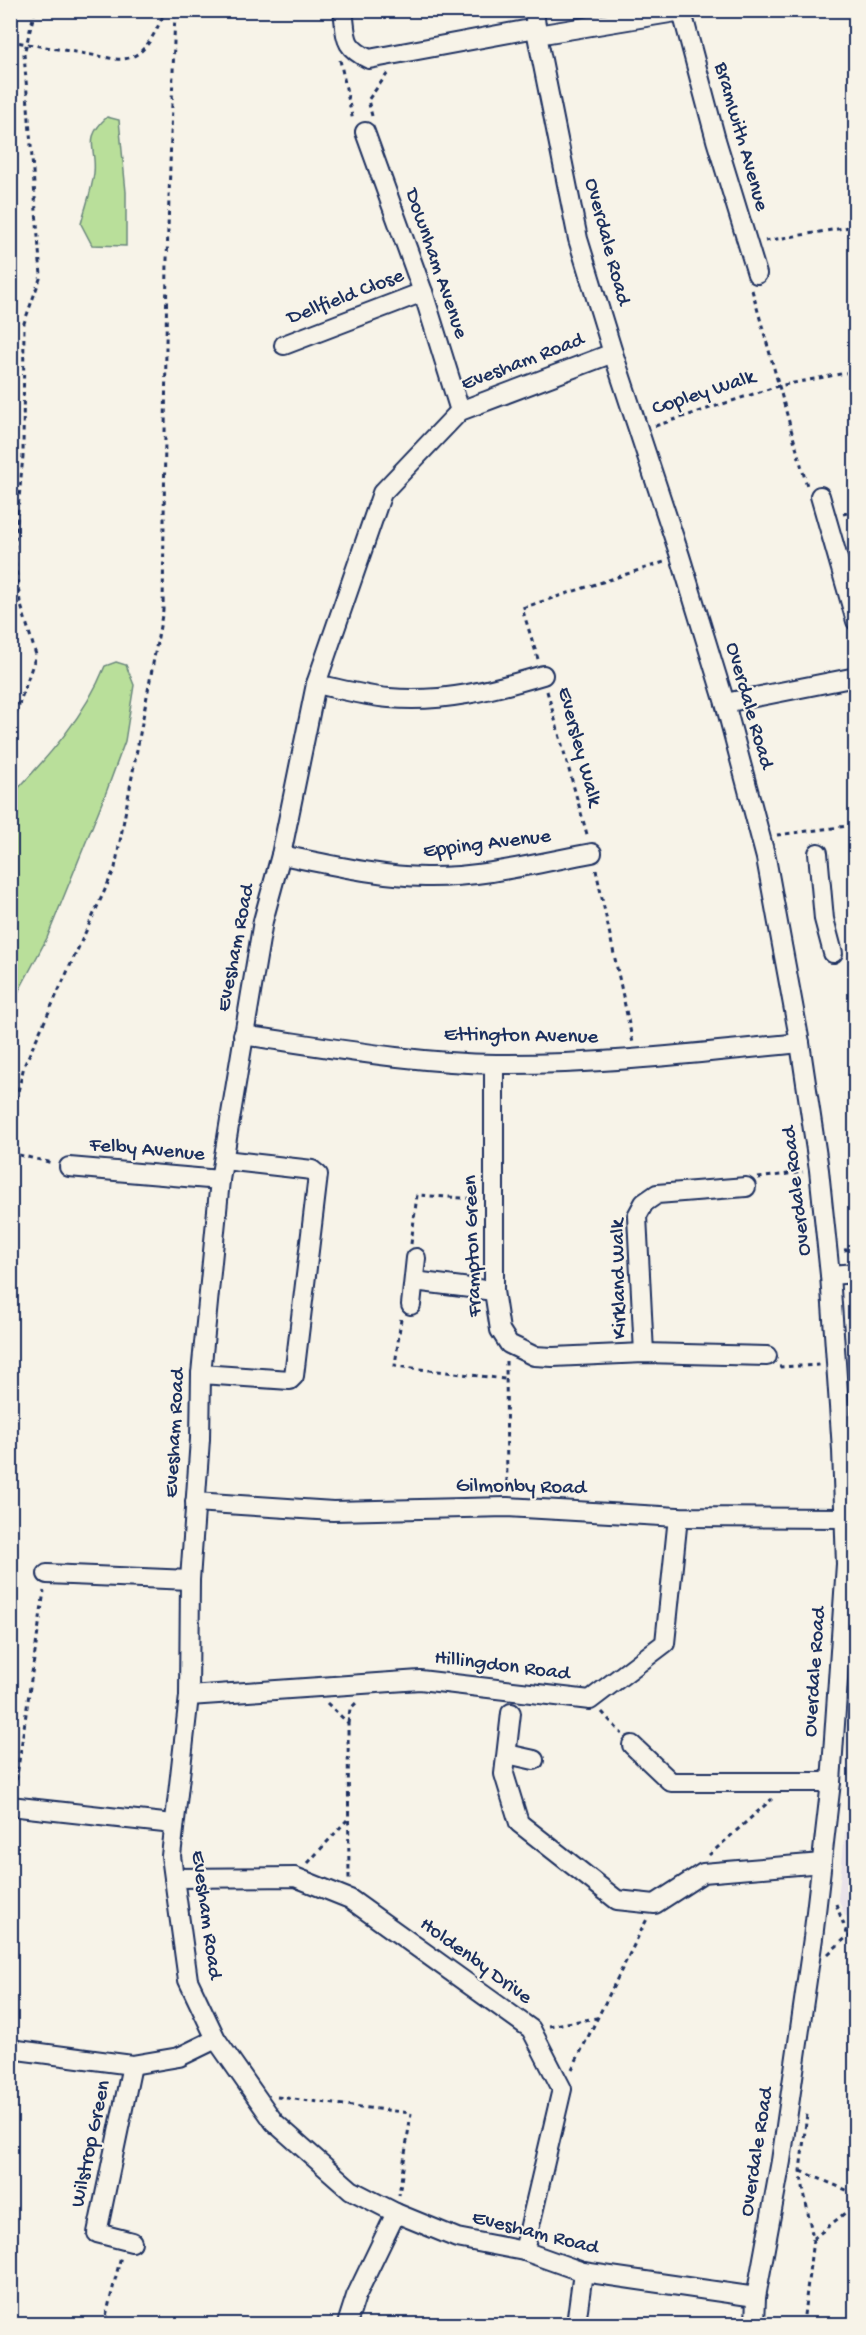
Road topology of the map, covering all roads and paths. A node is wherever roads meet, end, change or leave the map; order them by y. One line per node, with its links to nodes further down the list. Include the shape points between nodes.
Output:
1 (35, 10): 28 (path, via 24,54 41,276 24,323 23,456 14,552 20,603 36,655)
2 (166, 10): 7 (path, bridge, via 136,56 122,59)
3 (175, 10): 39 (path, via 163,610 115,868 24,1066)
4 (343, 10): 8 (street, via 348,44 369,59)
5 (685, 11): 6 (street); 12 (street, Bramwith Avenue, via 716,140)
6 (536, 25): 8 (street); 16 (street, Overdale Road, via 578,239)
7 (10, 41)
8 (386, 56): 10 (path, via 389,72 368,100 373,123)
9 (341, 67): 10 (path, via 355,131)
10 (365, 132): 14 (street, Downham Avenue)
11 (855, 226): 12 (path)
12 (748, 244): 13 (street, Bramwith Avenue)
13 (757, 274): 18 (path, via 751,286)
14 (423, 292): 15 (street, Dellfield Close); 19 (street, Downham Avenue)
15 (284, 345)
16 (613, 353): 19 (street, Evesham Road); 20 (street, Overdale Road)
17 (855, 371): 18 (path, Copley Walk)
18 (778, 386): 20 (path, Copley Walk); 21 (path, via 808,486)
19 (460, 411): 26 (street, Evesham Road, via 382,493)
20 (639, 431): 22 (street, Overdale Road)
21 (820, 496): 23 (street)
22 (680, 556): 24 (path, Eversley Walk, via 522,608); 27 (street, Overdale Road)
23 (855, 621)
24 (543, 675): 26 (street, via 487,692 440,698 389,698); 31 (path, Eversley Walk)
25 (855, 677): 27 (street)
26 (316, 684): 33 (street, Evesham Road)
27 (725, 703): 30 (street, Overdale Road)
28 (10, 731)
29 (855, 825): 30 (path)
30 (761, 837): 36 (street, Overdale Road)
31 (592, 853): 33 (street, Epping Avenue, via 491,872 426,877 361,871); 37 (path, Eversley Walk)
32 (818, 853): 34 (street, via 824,919)
33 (281, 855): 35 (street, Evesham Road, via 263,921)
34 (833, 953)
35 (243, 1035): 38 (street, Ettington Avenue, via 391,1056); 41 (street, Evesham Road)
36 (800, 1043): 37 (street, Ettington Avenue); 43 (street, Overdale Road)
37 (636, 1059): 38 (street, Ettington Avenue)
38 (494, 1064): 50 (street, Frampton Green)
39 (10, 1126)
40 (10, 1153): 42 (path)
41 (224, 1160): 44 (street, Evesham Road); 56 (street, via 312,1170 318,1175 294,1376 290,1380)
42 (69, 1167): 44 (street, Felby Avenue)
43 (819, 1170): 45 (path, via 755,1178); 48 (street, Overdale Road)
44 (220, 1180): 56 (street, Evesham Road)
45 (746, 1187): 52 (street, Kirkland Walk, via 657,1194 644,1203 637,1216)
46 (416, 1258): 49 (street)
47 (855, 1273): 48 (street)
48 (830, 1275): 55 (street, Overdale Road)
49 (414, 1281): 50 (street); 51 (street)
50 (494, 1292): 52 (street, Frampton Green, via 500,1329 509,1344 520,1351 553,1357)
51 (411, 1305)
52 (644, 1353): 53 (street, Frampton Green)
53 (767, 1356): 55 (path, via 778,1367)
54 (506, 1360): 59 (path)
55 (837, 1365): 57 (street, Overdale Road)
56 (201, 1374): 58 (street, Evesham Road)
57 (848, 1450): 61 (street, Overdale Road)
58 (195, 1502): 59 (street, Gilmonby Road, via 333,1511); 63 (street, Evesham Road)
59 (507, 1507): 60 (street, Gilmonby Road)
60 (678, 1517): 61 (street, Gilmonby Road); 66 (street, Hillingdon Road, via 666,1643)
61 (845, 1518): 72 (street, Overdale Road, via 846,1564)
62 (46, 1574): 63 (street); 73 (path)
63 (190, 1580): 65 (street, Evesham Road)
64 (310, 1688): 65 (street, Hillingdon Road); 66 (street, Hillingdon Road, via 420,1680); 74 (path, via 348,1723)
65 (189, 1696): 75 (street, Evesham Road)
66 (590, 1700): 68 (path)
67 (511, 1713): 69 (street)
68 (632, 1745): 71 (street, via 671,1782)
69 (507, 1754): 70 (street); 81 (street, via 504,1773 519,1822 618,1900)
70 (534, 1760)
71 (790, 1782): 72 (street); 76 (path)
72 (831, 1782): 77 (street, Overdale Road)
73 (12, 1806): 75 (street)
74 (347, 1820): 78 (path); 80 (path)
75 (173, 1824): 79 (street, Evesham Road)
76 (706, 1858)
77 (822, 1863): 81 (street, via 703,1873); 94 (street, Overdale Road)
78 (295, 1877): 79 (street, Holdenby Drive); 80 (street, Holdenby Drive)
79 (174, 1878): 88 (street, Evesham Road, via 188,1980)
80 (350, 1899): 87 (street, Holdenby Drive)
81 (655, 1904): 86 (path)
82 (833, 1913): 83 (path, via 835,1901)
83 (848, 1936): 84 (path); 85 (path, via 827,1954)
84 (855, 1937)
85 (829, 1944)
86 (597, 2018): 87 (path); 91 (path)
87 (531, 2029): 91 (street, Holdenby Drive)
88 (216, 2039): 90 (street, via 179,2057); 92 (street, Evesham Road)
89 (10, 2049): 90 (street)
90 (132, 2065): 100 (street, Wilstrop Green, via 97,2233)
91 (562, 2089): 101 (street)
92 (254, 2094): 98 (street, Evesham Road, via 274,2122 351,2190); 98 (path, via 411,2113)
93 (807, 2114): 95 (path)
94 (781, 2161): 95 (path); 103 (street, Overdale Road)
95 (800, 2171): 96 (path); 99 (path)
96 (855, 2194)
97 (855, 2204): 99 (path)
98 (396, 2213): 101 (street, Evesham Road, via 457,2238); 105 (street, via 356,2296)
99 (813, 2239): 108 (path)
100 (128, 2241): 104 (path)
101 (524, 2251): 102 (street, Evesham Road)
102 (583, 2272): 103 (street, Evesham Road); 106 (street)
103 (756, 2297): 107 (street, Overdale Road)
104 (104, 2325)
105 (347, 2325)
106 (576, 2325)
107 (755, 2325)
108 (803, 2325)

